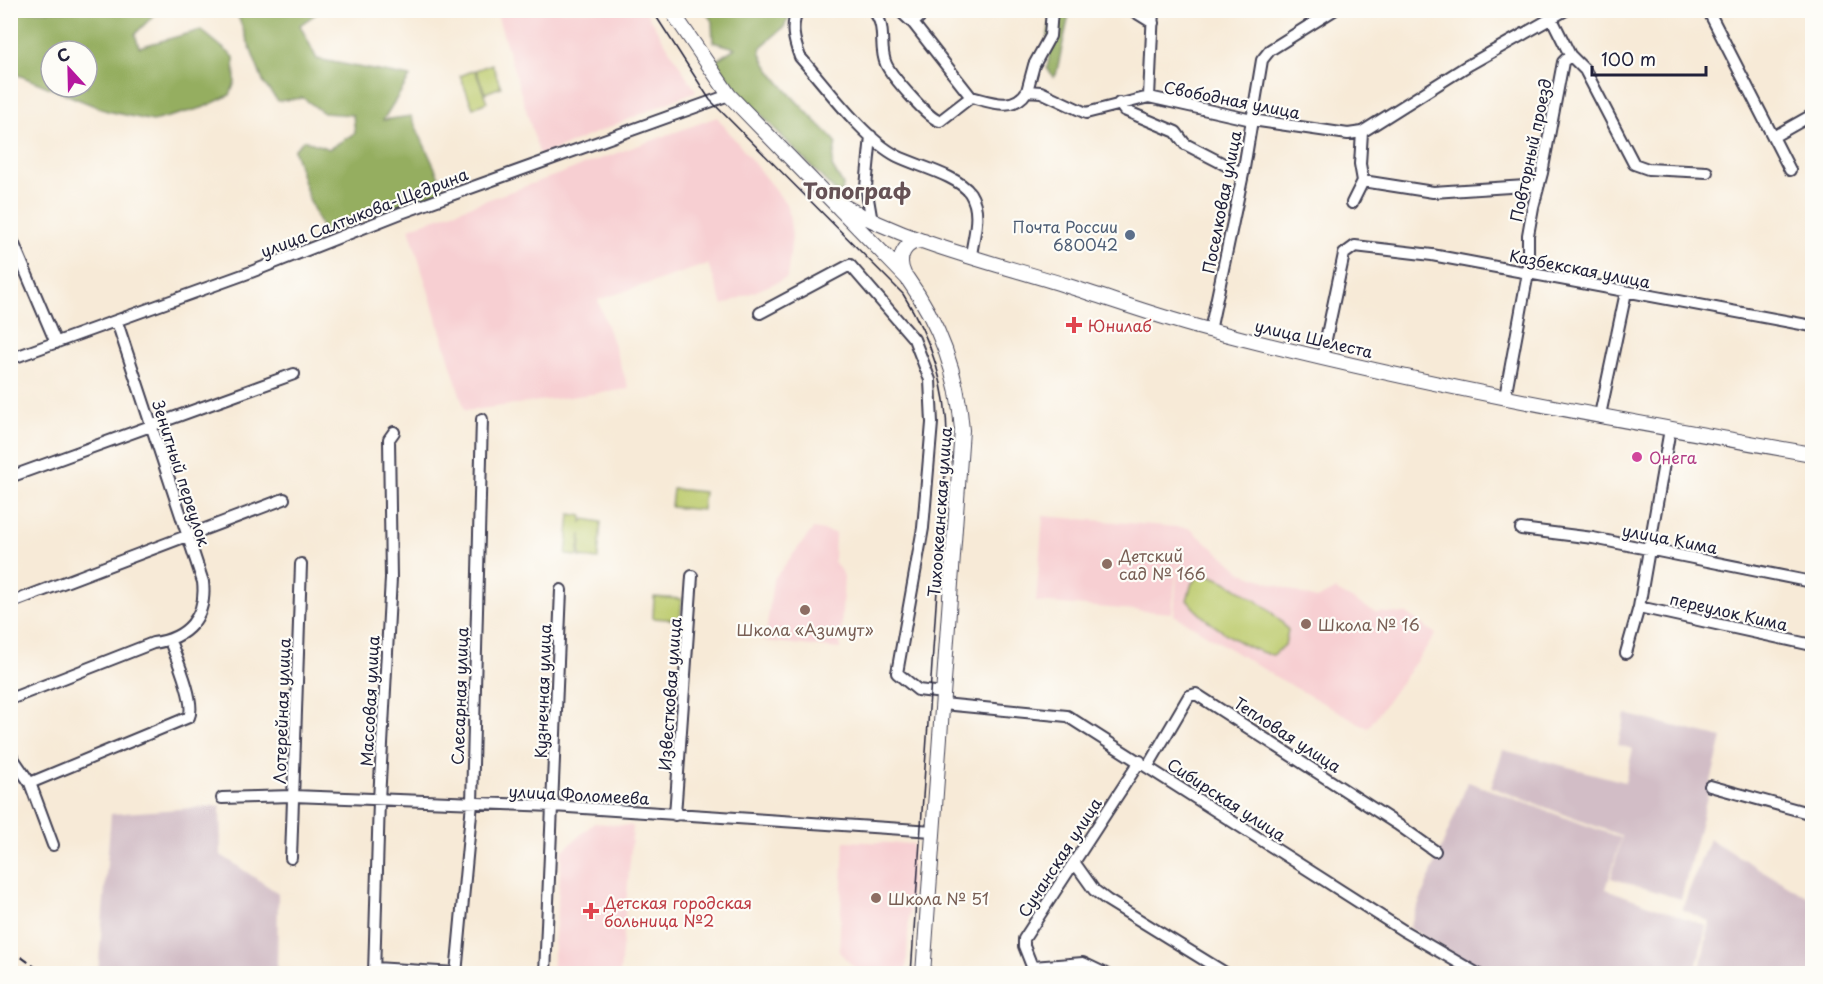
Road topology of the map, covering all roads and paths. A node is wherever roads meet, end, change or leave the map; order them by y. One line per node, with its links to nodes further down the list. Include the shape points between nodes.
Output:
1 (671, 10): 17 (main road, Тихоокеанская улица)
2 (798, 10): 24 (street, via 793,26 800,57)
3 (873, 10): 18 (street, via 883,28 885,62 928,115 940,121)
4 (900, 10): 13 (street)
5 (927, 10): 13 (street)
6 (1052, 10): 16 (street, via 1050,36 1035,61)
7 (1132, 10): 14 (street)
8 (1153, 10): 14 (street)
9 (1334, 10): 22 (street, Поселковая улица, via 1265,54)
10 (1708, 10): 25 (street)
11 (1565, 11): 12 (street)
12 (1552, 19): 15 (street); 23 (street, via 1467,66)
13 (913, 22): 18 (street)
14 (1153, 23): 19 (street)
15 (1570, 55): 27 (street, via 1585,70 1634,164 1648,169); 30 (street, Повторный проезд, via 1563,62)
16 (1027, 92): 18 (street, via 1012,104); 20 (street, Свободная улица, via 1037,91 1086,113)
17 (729, 95): 31 (main road, Тихоокеанская улица); 41 (street, улица Салтыкова-Щедрина, via 401,213)
18 (971, 97)
19 (1149, 97): 20 (street, Свободная улица); 22 (street, Свободная улица)
20 (1119, 103): 28 (street, via 1124,110 1176,132 1185,144)
21 (1812, 115): 25 (street)
22 (1252, 120): 23 (street, Свободная улица, via 1334,134); 28 (street, Поселковая улица)
23 (1362, 132): 29 (street)
24 (871, 136): 33 (street, via 866,187); 36 (street, via 896,155 957,181 969,192 977,208)
25 (1773, 137): 26 (street)
26 (1790, 170)
27 (1707, 172)
28 (1243, 174): 43 (street, Поселковая улица)
29 (1363, 181): 30 (street, via 1433,192); 32 (street)
30 (1539, 185): 37 (street, Повторный проезд, via 1528,235)
31 (825, 196): 33 (main road, улица Шелеста); 38 (main road, Тихоокеанская улица)
32 (1352, 203)
33 (872, 222): 35 (main road, улица Шелеста)
34 (10, 235): 44 (street)
35 (927, 241): 36 (main road, улица Шелеста); 38 (main road, via 907,245 901,255)
36 (970, 255): 43 (main road, улица Шелеста)
37 (1528, 273): 39 (street, Казбекская улица); 45 (street, Казбекская улица, via 1355,246 1344,254); 48 (street, Повторный проезд)
38 (907, 278): 70 (main road, Тихоокеанская улица, via 928,308 948,354 961,410)
39 (1626, 292): 42 (street, Казбекская улица); 49 (street)
40 (760, 313): 70 (street, Сибирская улица, via 850,265 914,339 930,380 932,423 923,528 897,673 918,690)
41 (117, 322): 44 (street, улица Салтыкова-Щедрина); 51 (street, Зенитный переулок)
42 (1812, 326)
43 (1210, 330): 45 (main road, улица Шелеста)
44 (56, 343): 46 (street, улица Салтыкова-Щедрина)
45 (1322, 358): 48 (main road, улица Шелеста)
46 (10, 359)
47 (294, 374): 51 (street)
48 (1505, 397): 49 (main road, улица Шелеста)
49 (1600, 415): 52 (main road, улица Шелеста)
50 (482, 419): 78 (street, Слесарная улица)
51 (152, 426): 55 (street); 58 (street, Зенитный переулок)
52 (1670, 429): 54 (main road, улица Шелеста); 59 (street)
53 (394, 432): 77 (street, Массовая улица, via 389,439 391,578)
54 (1812, 454)
55 (10, 477)
56 (284, 499): 58 (street)
57 (1521, 529): 59 (street, улица Кима)
58 (186, 537): 64 (street); 66 (street, Зенитный переулок, via 204,593 198,618)
59 (1650, 550): 62 (street, улица Кима); 65 (street)
60 (301, 564): 75 (street, Лотерейная улица)
61 (692, 576): 81 (street, Известковая улица)
62 (1812, 582)
63 (561, 590): 79 (street, Кузнечная улица)
64 (10, 603)
65 (1639, 607): 67 (street, переулок Кима); 68 (street)
66 (170, 641): 69 (street, via 153,643); 73 (street, via 189,698 189,717)
67 (1812, 645)
68 (1626, 653)
69 (10, 699)
70 (943, 699): 72 (street, Сибирская улица, via 1067,716); 82 (main road, Тихоокеанская улица)
71 (10, 754): 73 (street)
72 (1144, 764): 84 (street, Тепловая улица, via 1189,696 1196,694); 86 (street, Сучанская улица); 95 (street, Сибирская улица)
73 (30, 783): 83 (street)
74 (1710, 786): 80 (street)
75 (293, 796): 76 (street, улица Фоломеева); 77 (street, улица Фоломеева); 85 (street, Лотерейная улица)
76 (222, 798)
77 (380, 800): 78 (street, улица Фоломеева); 88 (street, Массовая улица)
78 (471, 803): 79 (street, улица Фоломеева); 89 (street, Слесарная улица)
79 (553, 806): 81 (street, улица Фоломеева); 91 (street, Кузнечная улица)
80 (1812, 814)
81 (675, 815): 82 (street, улица Фоломеева)
82 (933, 831): 92 (main road, Тихоокеанская улица)
83 (53, 845)
84 (1435, 851)
85 (291, 858)
86 (1074, 862): 87 (street, Сучанская улица, via 1024,939); 94 (street, via 1094,890 1107,900)
87 (1034, 970): 93 (street, via 1083,963)
88 (374, 971): 89 (street)
89 (456, 973): 90 (street)
90 (471, 974)
91 (545, 974)
92 (923, 974)
93 (1106, 974)
94 (1227, 974)
95 (1478, 974)

